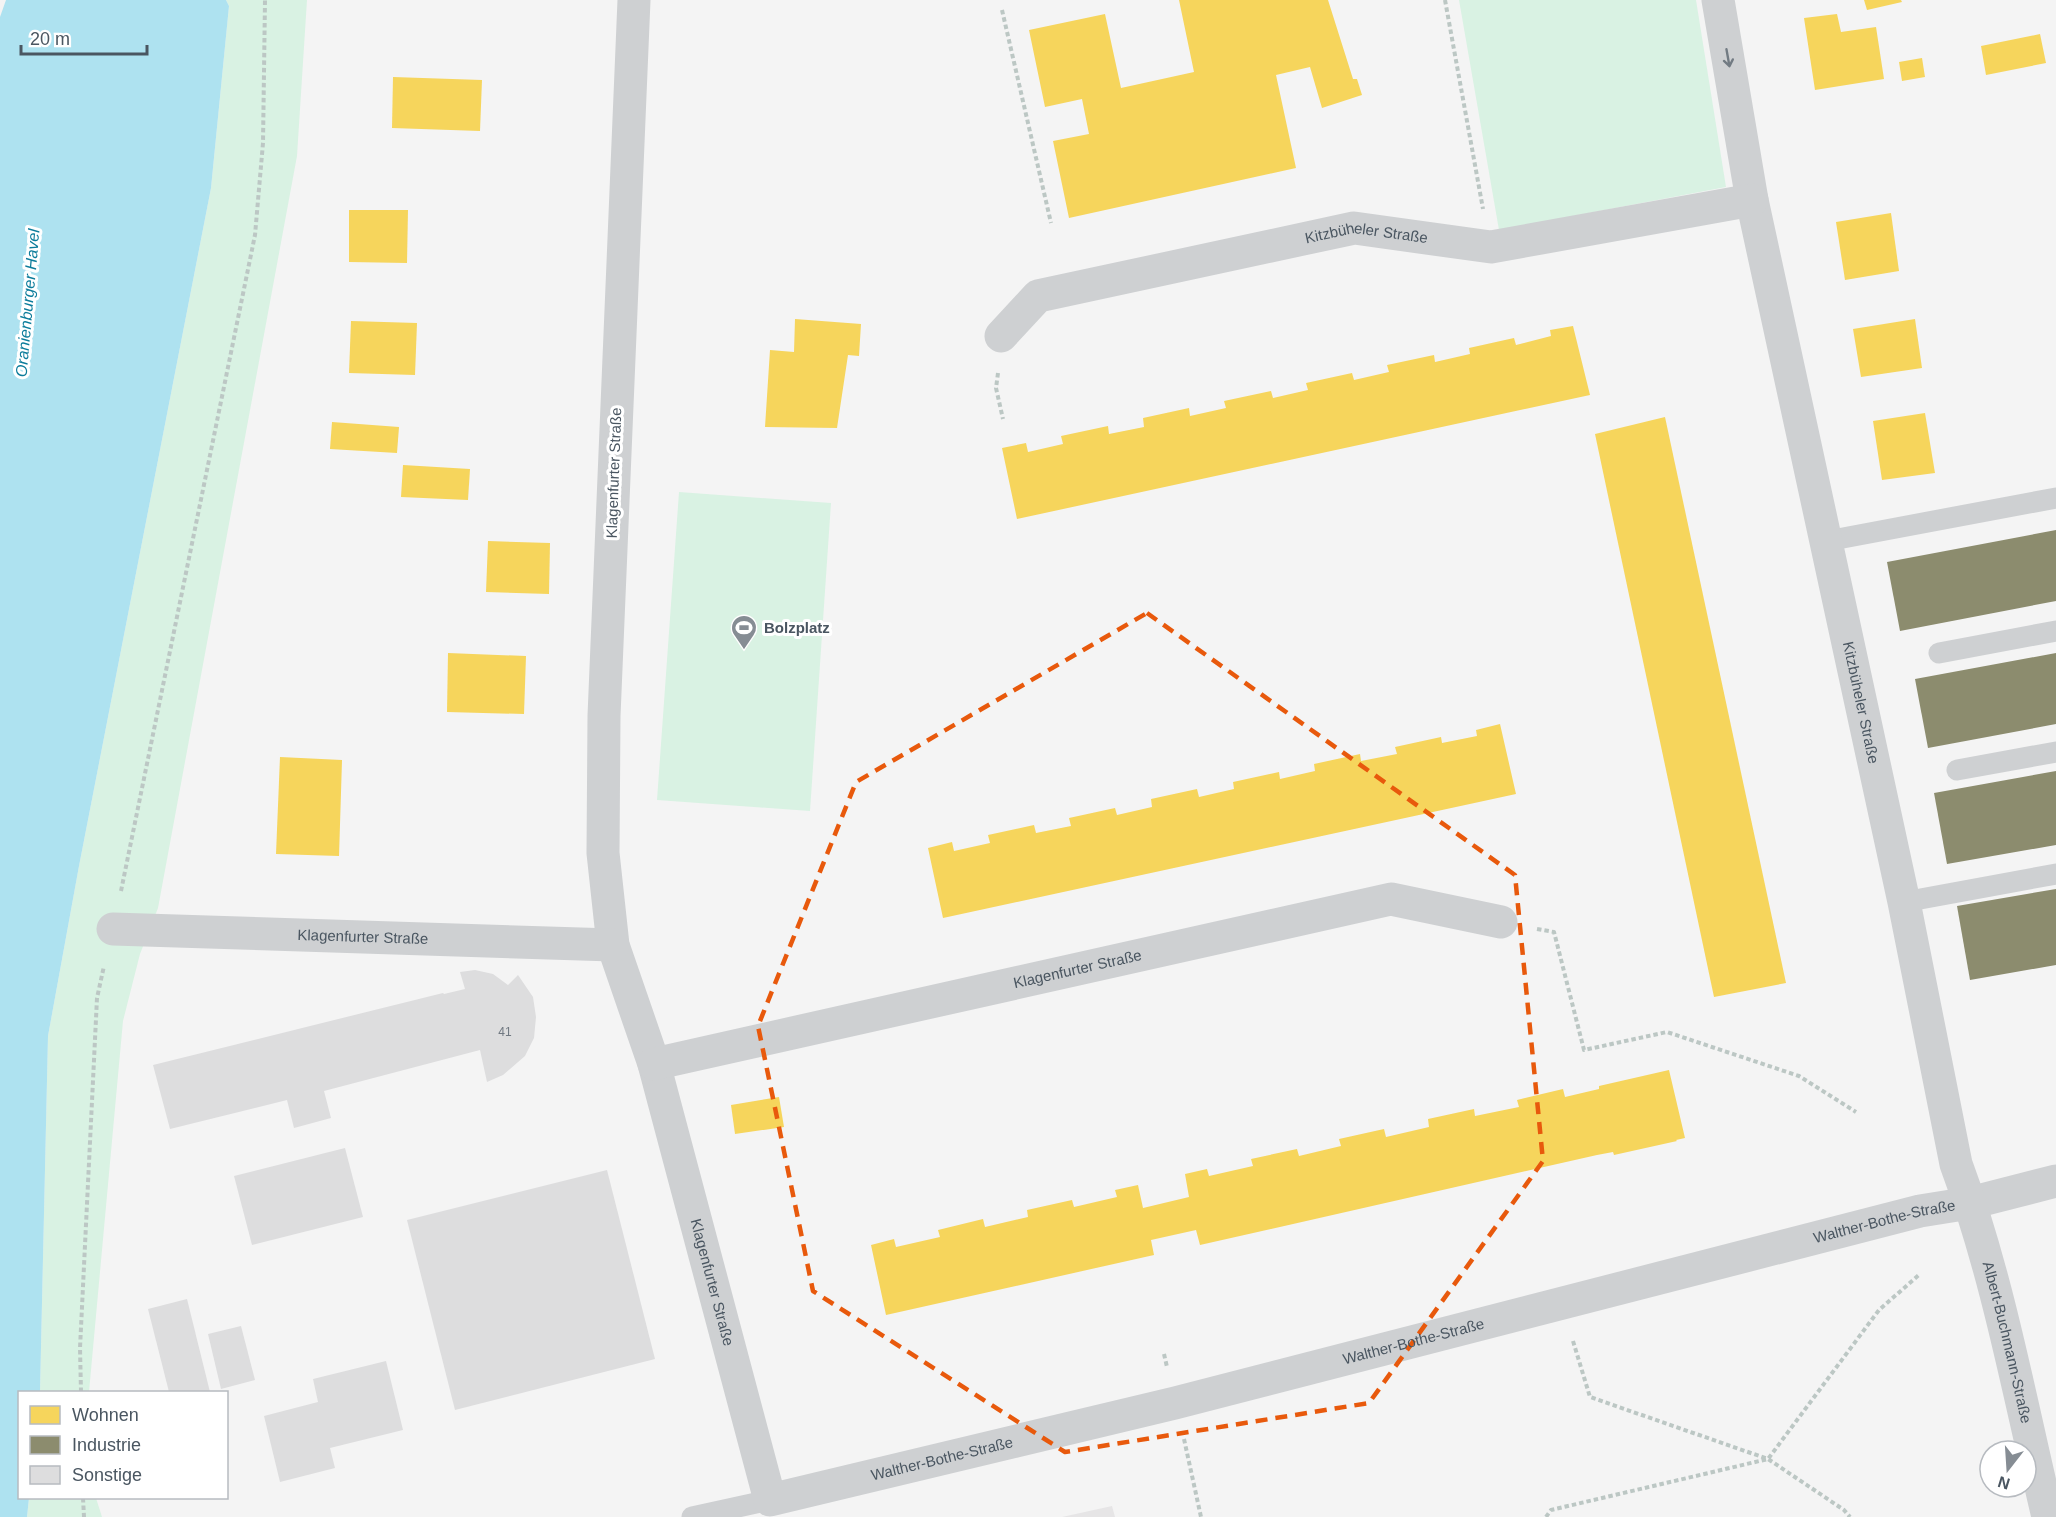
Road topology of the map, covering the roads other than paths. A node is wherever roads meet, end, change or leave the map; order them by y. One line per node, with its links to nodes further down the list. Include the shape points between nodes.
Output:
1 (634, 0): 15 (street, Klagenfurter Straße, via 604,716 603,853)
2 (1718, 0): 3 (street, Kitzbüheler Straße, one-way to 3)
3 (1752, 200): 4 (street, Kitzbüheler Straße, via 1491,247 1354,228 1038,296); 6 (street, Kitzbüheler Straße)
4 (1001, 336)
5 (2056, 498): 6 (lane)
6 (1827, 541): 12 (street, Kitzbüheler Straße)
7 (2056, 631): 8 (lane)
8 (1939, 653)
9 (2056, 752): 10 (lane)
10 (1957, 771)
11 (2056, 874): 12 (lane)
12 (1904, 902): 18 (street, Kitzbüheler Straße, via 1956,1164)
13 (1501, 922): 16 (street, Klagenfurter Straße, via 1391,899)
14 (113, 929): 15 (street, Klagenfurter Straße)
15 (613, 945): 16 (street, Klagenfurter Straße)
16 (654, 1064): 19 (street, Klagenfurter Straße)
17 (2056, 1181): 18 (street, Walther-Bothe-Straße)
18 (1970, 1203): 19 (street, Walther-Bothe-Straße, via 1908,1214 1175,1403); 21 (street, Albert-Buchmann-Straße, via 1988,1262)
19 (770, 1500): 20 (lane)
20 (692, 1517)
21 (2048, 1517)

